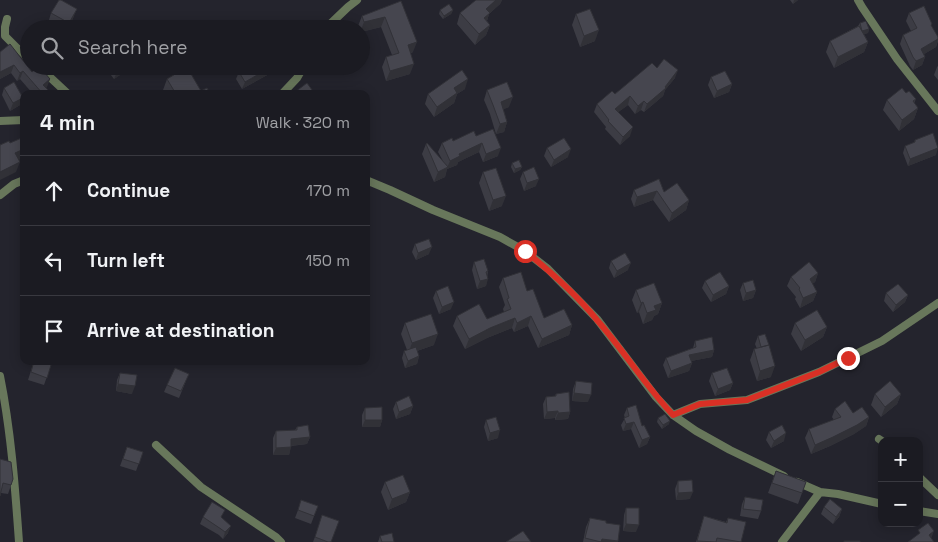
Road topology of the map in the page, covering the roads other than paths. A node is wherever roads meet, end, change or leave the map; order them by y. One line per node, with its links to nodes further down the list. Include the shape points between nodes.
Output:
1 (357, 0): 4 (street)
2 (858, 0): 10 (street, via 897,59)
3 (8, 20): 5 (street, via 5,36)
4 (334, 20)
5 (20, 50)
6 (48, 75): 8 (street)
7 (299, 75): 9 (street)
8 (64, 90)
9 (286, 90)
10 (938, 111)
11 (20, 120): 12 (street)
12 (0, 121)
13 (20, 182): 15 (street)
14 (370, 182): 18 (street, via 500,237 525,251 548,269 596,319)
15 (0, 195)
16 (938, 303): 18 (street, via 882,341 819,372 747,400 700,404)
17 (0, 376): 26 (street, via 14,466)
18 (673, 415): 21 (street, via 730,450)
19 (156, 445): 27 (street, via 200,487)
20 (923, 481): 22 (street)
21 (820, 492): 23 (street); 28 (street)
22 (938, 495)
23 (878, 503)
24 (923, 512): 25 (street)
25 (938, 514)
26 (19, 542)
27 (281, 542)
28 (782, 542)

